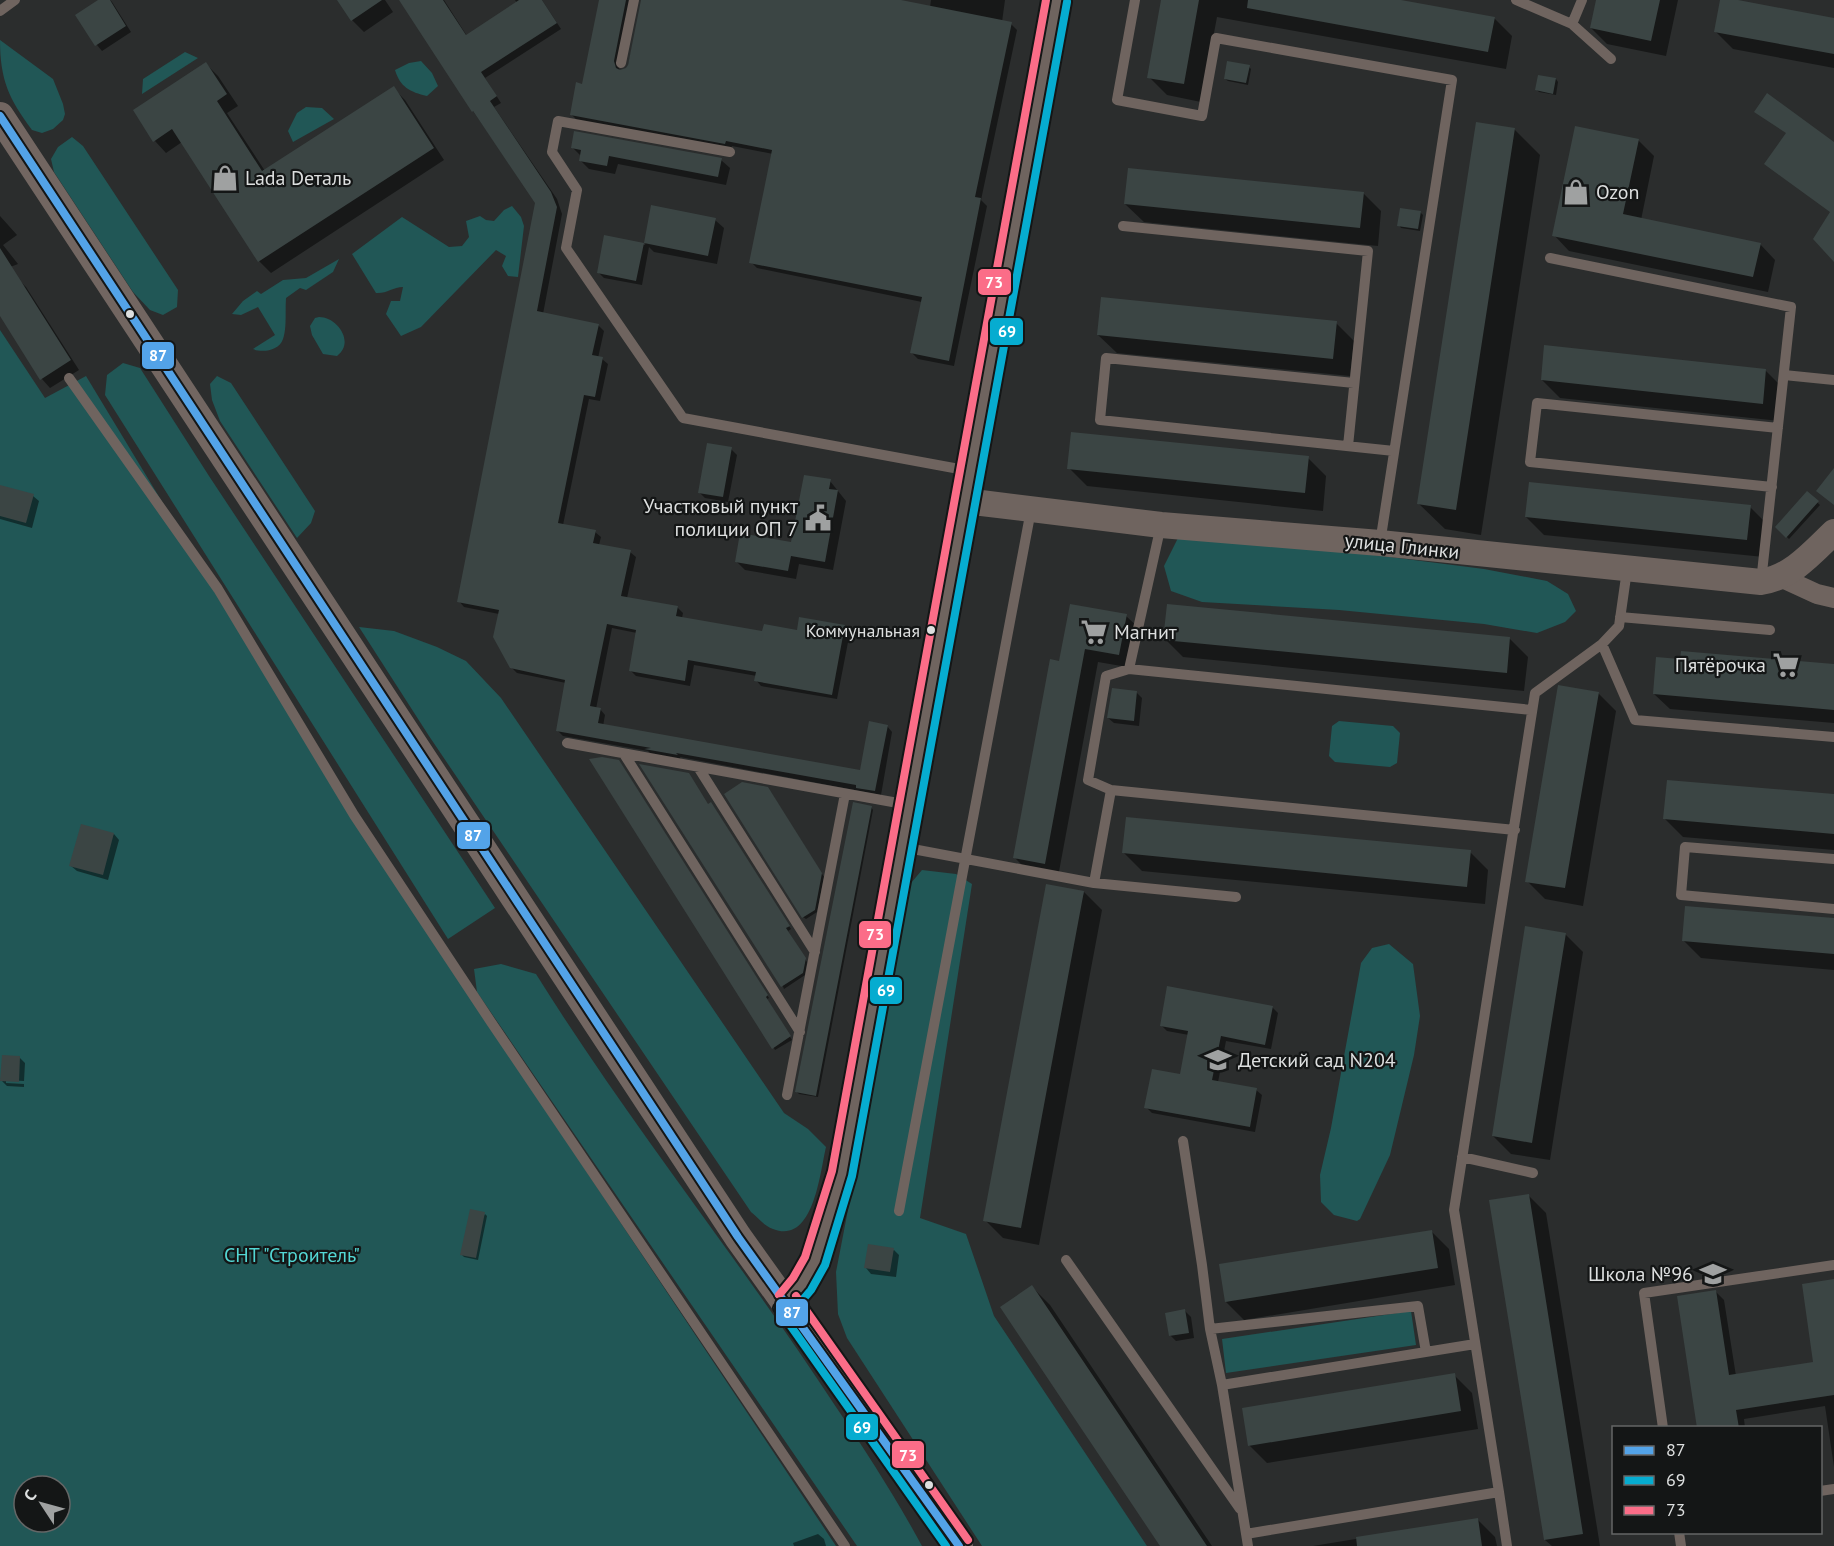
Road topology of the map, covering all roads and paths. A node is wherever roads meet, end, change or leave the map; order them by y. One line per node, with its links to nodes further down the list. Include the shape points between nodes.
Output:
1 (15, 0): 7 (lane)
2 (634, 0): 10 (lane)
3 (1057, 0): 22 (street)
4 (1135, 0): 21 (lane, via 1117,100 1202,116 1216,38 1452,80)
5 (1516, 0): 8 (lane)
6 (1582, 0): 8 (lane)
7 (0, 11)
8 (1572, 24): 9 (lane)
9 (1611, 59)
10 (621, 63)
11 (0, 116): 60 (main road, via 738,1237)
12 (730, 152): 22 (lane, via 558,121 552,152 577,190 566,248 683,418)
13 (1123, 226): 18 (lane, via 1368,251)
14 (1550, 258): 15 (lane, via 1791,308)
15 (1784, 375): 17 (lane); 19 (lane)
16 (69, 378): 69 (lane, via 218,589 354,815)
17 (1834, 380)
18 (1354, 383): 20 (lane); 20 (lane, via 1106,358 1100,420)
19 (1778, 428): 23 (lane); 23 (lane, via 1536,403 1530,462)
20 (1348, 446): 21 (lane)
21 (1394, 451): 28 (lane)
22 (970, 471): 24 (street)
23 (1772, 487): 30 (lane)
24 (965, 501): 25 (street, улица Глинки); 43 (street)
25 (1031, 509): 26 (street, улица Глинки); 46 (lane)
26 (1161, 525): 28 (street, улица Глинки); 35 (lane)
27 (1834, 532): 30 (street, via 1804,561)
28 (1380, 543): 29 (street, улица Глинки)
29 (1627, 570): 30 (street, улица Глинки); 32 (lane)
30 (1771, 580): 31 (street, улица Глинки)
31 (1834, 598)
32 (1620, 617): 33 (lane); 34 (lane, via 1619,626)
33 (1770, 630)
34 (1602, 644): 36 (lane, via 1536,693); 37 (lane, via 1635,720)
35 (1129, 669): 36 (lane); 41 (lane, via 1106,676 1088,780)
36 (1532, 710): 44 (lane)
37 (1834, 737)
38 (567, 743): 39 (lane)
39 (624, 754): 40 (lane); 52 (lane)
40 (698, 767): 42 (lane); 51 (lane)
41 (1111, 790): 44 (lane); 48 (lane)
42 (845, 794): 43 (lane); 51 (lane)
43 (909, 805): 45 (street)
44 (1515, 830): 55 (lane)
45 (902, 847): 46 (lane); 60 (street, via 842,1174 815,1261)
46 (965, 859): 48 (lane); 57 (lane)
47 (1834, 860): 50 (lane, via 1685,847 1681,896)
48 (1094, 883): 49 (lane)
49 (1236, 897)
50 (1834, 909)
51 (815, 952): 52 (lane)
52 (800, 1032): 53 (lane)
53 (788, 1095)
54 (1183, 1141): 61 (lane)
55 (1462, 1157): 56 (lane); 62 (lane, via 1454,1210)
56 (1533, 1173)
57 (899, 1211)
58 (1066, 1260): 67 (lane)
59 (1834, 1264): 65 (lane, via 1644,1293)
60 (787, 1302): 70 (main road)
61 (1210, 1329): 63 (lane, via 1418,1306); 64 (lane)
62 (1475, 1344): 63 (lane); 66 (lane)
63 (1426, 1352): 64 (lane)
64 (1222, 1385): 67 (lane)
65 (1663, 1426)
66 (1499, 1492): 68 (lane); 72 (lane)
67 (1242, 1511): 68 (lane)
68 (1246, 1534): 71 (lane)
69 (845, 1546)
70 (959, 1546)
71 (1248, 1546)
72 (1507, 1546)

